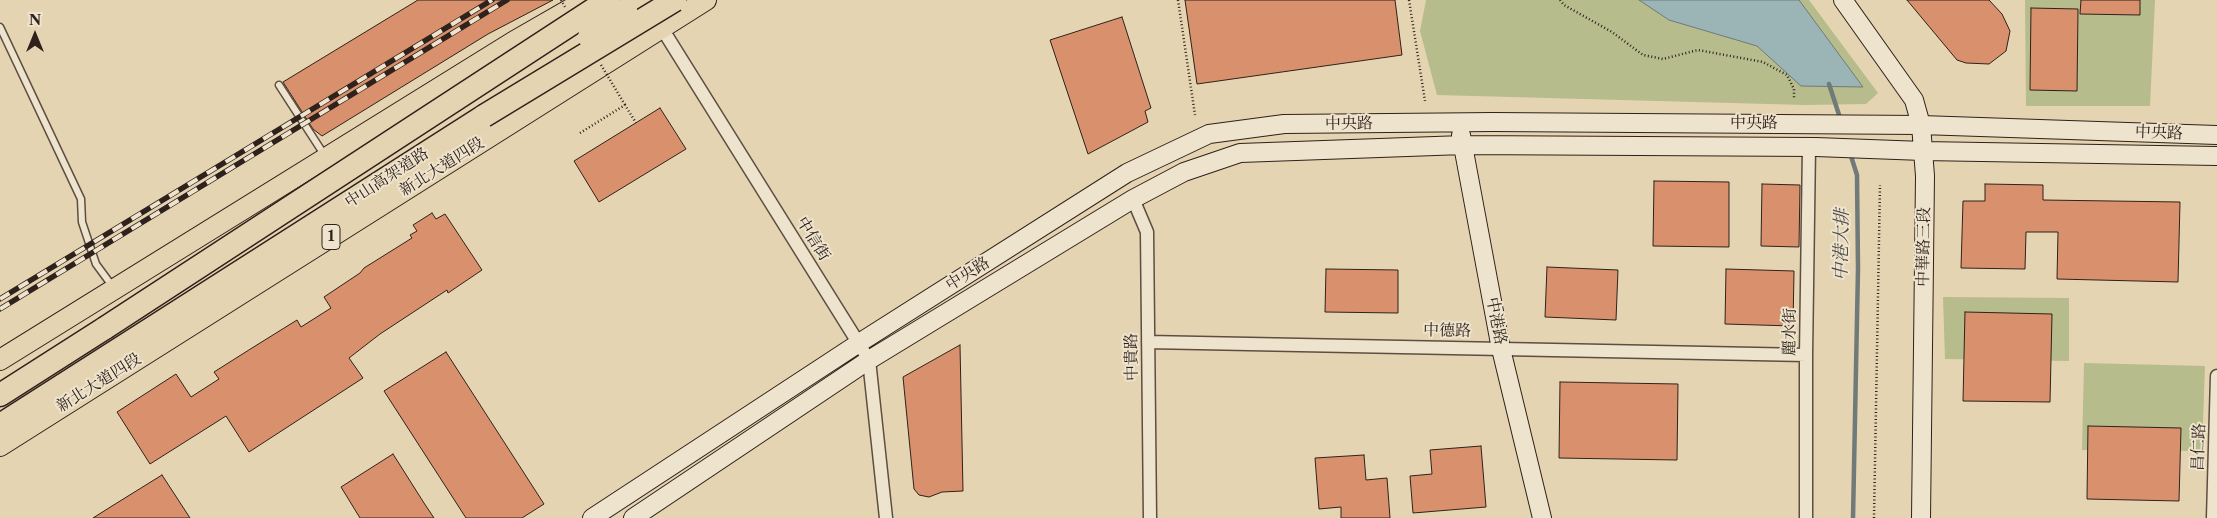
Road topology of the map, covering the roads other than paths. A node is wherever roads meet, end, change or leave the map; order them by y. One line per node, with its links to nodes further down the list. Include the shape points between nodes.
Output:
1 (586, 0): 19 (main road, 新北大道四段 / 1)
2 (608, 0): 23 (highway, 中山高架道路, bridge)
3 (618, 0): 21 (main road, 新北大道四段 / 1, via 466,106)
4 (644, 0): 9 (street, 中信街); 11 (highway, bridge, via 626,9)
5 (675, 0): 11 (highway, 中山高架道路 / 1, bridge)
6 (706, 0): 9 (main road, 新北大道四段 / 1)
7 (1843, 0): 13 (street, 中華路三段, via 1914,100)
8 (0, 27): 22 (lane, via 81,199 82,222 96,264)
9 (661, 28): 25 (street, 中信街); 37 (main road, 新北大道四段 / 1)
10 (279, 85): 19 (lane)
11 (484, 116): 27 (highway, 中山高架道路 / 1)
12 (1458, 122): 13 (street, 中央路); 15 (street, 中港路); 25 (street, 中央路, via 1284,124 1209,134 1127,173)
13 (1922, 125): 14 (street, 中央路); 17 (street, 中華路三段)
14 (2217, 135)
15 (1463, 145): 16 (street, 中央路); 20 (street, 中央路, via 1240,153 1184,172); 26 (street, 中港路)
16 (1812, 147): 17 (street, 中央路); 28 (street, 麗水街)
17 (1923, 151): 18 (street, 中央路); 44 (street, 中華路三段)
18 (2217, 156)
19 (326, 157): 22 (main road, 新北大道四段 / 1)
20 (1133, 199): 24 (street, 中貴路, via 1147,232); 30 (street, 中央路)
21 (233, 256): 22 (main road, 新北大道四段 / 1); 34 (main road, 新北大道四段 / 1, via 97,346)
22 (114, 289): 29 (main road, 新北大道四段 / 1)
23 (105, 328): 32 (highway); 33 (highway, 中山高架道路)
24 (1148, 342): 26 (street, 中德路); 41 (street, 中貴路)
25 (859, 343): 30 (street, 中信街); 38 (street, 中央路)
26 (1501, 349): 28 (street, 中德路); 42 (street, 中港路)
27 (109, 355): 35 (highway); 36 (highway, 中山高架道路 / 1)
28 (1806, 355): 43 (street, 麗水街)
29 (0, 360)
30 (869, 360): 39 (street, 中央路); 40 (street, 中信街)
31 (2217, 376): 45 (street, 昌仁路)
32 (0, 380)
33 (0, 395)
34 (0, 404)
35 (0, 414)
36 (0, 425)
37 (0, 446)
38 (592, 518)
39 (632, 518)
40 (886, 518)
41 (1150, 518)
42 (1542, 518)
43 (1806, 518)
44 (1921, 518)
45 (2213, 518)

